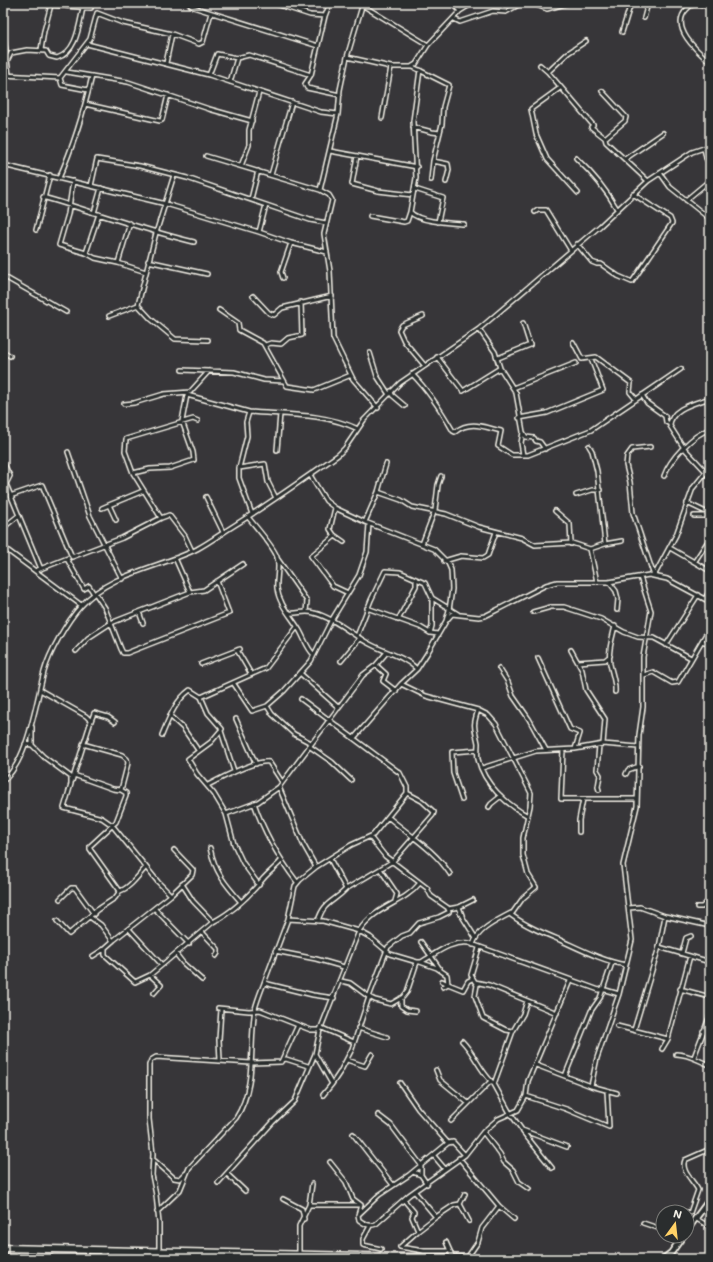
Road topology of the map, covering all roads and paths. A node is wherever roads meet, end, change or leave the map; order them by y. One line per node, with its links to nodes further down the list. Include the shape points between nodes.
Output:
1 (188, 3): 16 (street)
2 (273, 3): 17 (street, via 310,15)
3 (330, 3): 17 (street)
4 (452, 3): 15 (street)
5 (473, 3): 15 (street)
6 (522, 3): 18 (street, via 506,12 493,11 460,22)
7 (531, 3): 8 (street, via 547,9)
8 (568, 3)
9 (631, 3): 21 (street)
10 (648, 3): 19 (street)
11 (362, 4): 26 (street); 30 (street)
12 (710, 6): 33 (street, via 699,3 687,8 681,24 690,42)
13 (83, 8): 14 (street); 28 (street, via 51,5); 28 (street, via 73,45 66,54 54,58)
14 (91, 8)
15 (460, 11): 18 (street)
16 (211, 13): 22 (street, via 203,42 198,44); 27 (street)
17 (325, 16): 27 (street)
18 (454, 18): 26 (street)
19 (644, 18)
20 (3, 30): 24 (street)
21 (622, 32)
22 (172, 34): 25 (street, via 97,13); 34 (street)
23 (586, 42): 40 (street, via 568,53)
24 (4, 44): 29 (street); 32 (street)
25 (88, 44): 34 (street); 39 (street)
26 (428, 45): 37 (street, via 416,64)
27 (318, 46): 44 (street)
28 (41, 50): 29 (street)
29 (11, 53): 32 (street)
30 (347, 57): 36 (street); 53 (street)
31 (237, 58): 43 (street, via 217,54); 44 (street, via 249,55); 47 (street)
32 (7, 61): 42 (street)
33 (710, 62)
34 (166, 63): 43 (street)
35 (540, 65): 40 (street)
36 (391, 67): 37 (street); 57 (street)
37 (411, 67): 38 (street)
38 (420, 70): 59 (street); 60 (street, via 448,85)
39 (67, 72): 45 (street); 46 (street)
40 (548, 72): 48 (street)
41 (3, 75): 42 (street)
42 (9, 75): 46 (street)
43 (210, 75): 47 (street)
44 (311, 75): 53 (street, via 304,84 307,88)
45 (92, 76): 49 (street); 52 (street, via 128,82)
46 (60, 78): 49 (street, via 62,85)
47 (230, 82): 50 (street)
48 (560, 88): 62 (street, via 592,125 591,127); 90 (street, via 531,110 536,134 547,159)
49 (88, 90): 55 (street)
50 (259, 92): 54 (street); 58 (street)
51 (602, 92): 62 (street, via 626,116 625,121)
52 (168, 95): 55 (street, via 162,120); 58 (street)
53 (340, 95): 56 (street)
54 (292, 102): 56 (street, via 321,112); 79 (street)
55 (85, 104): 80 (street, via 68,159)
56 (338, 114): 65 (street)
57 (382, 118)
58 (252, 121): 73 (street, via 249,145)
59 (413, 127): 60 (street); 74 (street)
60 (440, 133): 70 (street)
61 (662, 133): 69 (street)
62 (605, 138): 69 (street, via 606,142)
63 (710, 146): 64 (street)
64 (704, 148): 72 (street); 76 (street, via 692,152)
65 (330, 151): 67 (street); 89 (street)
66 (206, 156): 73 (street)
67 (358, 156): 74 (street); 92 (street, via 352,184 378,191)
68 (576, 158): 99 (street, via 596,177)
69 (625, 159): 84 (street)
70 (433, 161): 81 (street); 85 (street, via 448,164)
71 (3, 165): 77 (street)
72 (710, 165)
73 (241, 166): 75 (street)
74 (417, 166): 88 (street)
75 (258, 172): 79 (street); 94 (street)
76 (660, 173): 84 (street); 95 (street, via 670,187)
77 (50, 175): 80 (street); 93 (street)
78 (174, 175): 86 (street, via 97,159); 94 (street); 96 (street)
79 (271, 175): 89 (street)
80 (59, 178): 83 (street)
81 (431, 180)
82 (710, 180): 95 (street)
83 (73, 181): 86 (street); 97 (street)
84 (648, 181): 91 (street)
85 (446, 182)
86 (91, 186): 87 (street)
87 (101, 188): 96 (street); 102 (street)
88 (415, 189): 92 (street); 106 (street, via 443,198)
89 (320, 190): 107 (street, via 332,200)
90 (578, 193)
91 (633, 194): 99 (street); 115 (street, via 670,218 672,223 632,282 601,264 592,262)
92 (413, 195): 100 (street)
93 (43, 197): 97 (street); 110 (street)
94 (251, 199): 98 (street)
95 (686, 200): 105 (street)
96 (166, 204): 111 (street); 112 (street)
97 (69, 205): 102 (street); 118 (street, via 59,245)
98 (266, 205): 107 (street); 111 (street)
99 (617, 209): 115 (street)
100 (410, 212): 104 (street, via 407,221 404,222); 106 (street)
101 (535, 212): 116 (street, via 546,210)
102 (94, 213): 103 (street)
103 (99, 214): 108 (street); 118 (street)
104 (370, 216)
105 (710, 219)
106 (438, 222): 109 (street)
107 (326, 223): 117 (street)
108 (130, 224): 112 (street); 120 (street)
109 (464, 224)
110 (36, 230)
111 (259, 232): 114 (street)
112 (156, 233): 113 (street); 119 (street)
113 (194, 242)
114 (291, 244): 117 (street); 124 (street, via 281,272)
115 (577, 244): 116 (street)
116 (570, 249): 134 (street)
117 (326, 252): 126 (street)
118 (86, 253): 120 (street, via 95,258)
119 (148, 261): 121 (street); 122 (street)
120 (118, 263): 121 (street)
121 (146, 272): 128 (street)
122 (207, 274)
123 (3, 276): 130 (street)
124 (283, 278)
125 (253, 296): 127 (street, via 272,315 282,308)
126 (332, 296): 127 (street); 151 (street, via 333,338)
127 (301, 302): 137 (street, via 302,335 288,338 281,344)
128 (138, 305): 131 (street); 135 (street, via 150,319 175,338)
129 (219, 310): 137 (street, via 238,323 239,330)
130 (66, 312)
131 (109, 316)
132 (423, 316): 145 (street, via 402,325 399,330 404,341)
133 (523, 323): 142 (street, via 530,345)
134 (479, 329): 141 (street); 142 (street)
135 (208, 340)
136 (573, 342): 143 (street, via 582,359)
137 (264, 345): 152 (street)
138 (3, 351): 140 (street)
139 (370, 353): 155 (street, via 377,376)
140 (10, 356)
141 (437, 357): 145 (street); 146 (street, via 463,390)
142 (498, 358): 146 (street)
143 (591, 359): 158 (street, via 596,356 631,383 630,392); 165 (street, via 603,390 546,413)
144 (576, 363): 153 (street)
145 (425, 366): 150 (street)
146 (500, 368): 153 (street)
147 (681, 369): 157 (street)
148 (182, 370): 149 (street)
149 (209, 370): 152 (street); 154 (street)
150 (412, 374): 155 (street); 178 (street, via 433,399 454,432 463,426 480,424 501,431 498,446 512,455)
151 (351, 375): 152 (street, via 314,390 287,386); 162 (street)
152 (284, 381)
153 (513, 388): 165 (street)
154 (190, 392): 156 (street); 160 (street, via 164,394 134,404)
155 (390, 392): 161 (street); 162 (street)
156 (187, 395): 163 (street); 167 (street)
157 (642, 395): 168 (street); 175 (street, via 592,430)
158 (635, 398)
159 (710, 398): 168 (street, via 679,411 671,418)
160 (124, 404)
161 (405, 406)
162 (378, 408): 169 (street)
163 (249, 412): 164 (street); 182 (street, via 246,422 247,436)
164 (280, 414): 169 (street, via 320,416); 176 (street)
165 (519, 418): 171 (street)
166 (198, 421): 167 (street, via 193,419)
167 (182, 422): 184 (street, via 126,439 125,451); 184 (street, via 194,460 170,468)
168 (670, 424): 174 (street, via 670,429)
169 (358, 429): 185 (street, via 338,455)
170 (710, 429): 174 (street)
171 (522, 432): 175 (street, via 540,442); 178 (street)
172 (588, 446): 189 (street, via 594,457)
173 (650, 447): 236 (street, via 632,449 627,456 626,464 635,520)
174 (684, 448): 183 (street); 187 (street, via 674,457)
175 (545, 449): 178 (street)
176 (277, 450)
177 (68, 452): 218 (street, via 90,516)
178 (523, 455)
179 (3, 462): 193 (street, via 10,476 6,484)
180 (386, 464): 191 (street)
181 (710, 467): 183 (street)
182 (239, 468): 195 (street, via 265,464 268,482); 202 (street)
183 (705, 472): 188 (street); 196 (street, via 693,488)
184 (133, 473): 190 (street)
185 (310, 475): 195 (street); 199 (street, via 326,501)
186 (441, 476): 200 (street)
187 (664, 476)
188 (710, 476)
189 (600, 490): 192 (street); 221 (street)
190 (143, 491): 197 (street); 207 (street)
191 (378, 492): 200 (street, via 412,507); 209 (street)
192 (576, 495)
193 (10, 496): 204 (street); 226 (street, via 42,484)
194 (206, 497): 212 (street)
195 (276, 498): 202 (street)
196 (687, 503): 203 (street); 223 (street)
197 (109, 505): 198 (street); 208 (street)
198 (102, 508)
199 (335, 508): 209 (street); 214 (street, via 329,527)
200 (435, 510): 213 (street); 219 (street)
201 (555, 511): 220 (street, via 570,524)
202 (252, 514): 206 (street)
203 (709, 514): 205 (street)
204 (19, 515): 211 (street); 233 (street)
205 (694, 516)
206 (248, 517): 212 (street); 228 (street)
207 (161, 518): 218 (street); 225 (street, via 170,515)
208 (116, 520)
209 (365, 522): 210 (street)
210 (369, 524): 219 (street); 245 (street, via 365,559)
211 (3, 528)
212 (223, 532): 225 (street)
213 (496, 532): 220 (street, via 522,538 535,545); 230 (street, via 488,555 483,558 461,556)
214 (335, 536): 217 (street); 245 (street, via 311,556 333,586)
215 (710, 538): 231 (street)
216 (622, 541): 221 (street)
217 (344, 542)
218 (104, 544): 226 (street); 238 (street)
219 (422, 544): 230 (street, via 434,549)
220 (571, 544): 224 (street)
221 (605, 544): 224 (street)
222 (3, 547): 234 (street)
223 (670, 548): 231 (street); 236 (street)
224 (590, 549): 241 (street)
225 (192, 551): 227 (street)
226 (72, 557): 229 (street)
227 (175, 558): 238 (street); 244 (street)
228 (277, 558): 253 (street, via 277,587); 257 (street, via 307,601)
229 (67, 559): 233 (street); 246 (street, via 84,589 89,586)
230 (444, 561): 254 (street, via 451,570)
231 (695, 561): 235 (street)
232 (242, 564): 240 (street)
233 (41, 569): 234 (street)
234 (35, 571): 251 (street)
235 (710, 571)
236 (654, 576): 237 (street); 247 (street, via 667,579)
237 (640, 577): 242 (street); 271 (street, via 651,611)
238 (122, 579): 246 (street)
239 (416, 579): 248 (street, via 425,583); 252 (street, via 400,572 385,571); 260 (street, via 416,586)
240 (217, 581): 244 (street, via 204,590); 263 (street, via 230,613 219,618 123,653)
241 (597, 582): 242 (street); 259 (street, via 558,582 546,585 485,616)
242 (609, 582): 255 (street, via 616,591)
243 (710, 590): 249 (street)
244 (190, 592): 256 (street)
245 (348, 593): 261 (street)
246 (94, 594): 251 (street); 263 (street, via 101,600)
247 (698, 595): 249 (street); 274 (street)
248 (432, 598): 254 (street); 268 (street)
249 (705, 599): 250 (street)
250 (710, 602)
251 (81, 605): 293 (street, via 52,652)
252 (367, 608): 260 (street); 270 (street)
253 (286, 610): 257 (street, via 295,614); 266 (street)
254 (449, 610): 259 (street); 262 (street)
255 (617, 610)
256 (139, 612): 263 (street); 264 (street)
257 (306, 612): 261 (street, via 316,613)
258 (533, 612): 265 (street, via 551,607 564,607)
259 (460, 615): 262 (street, via 452,614)
260 (398, 620): 268 (street)
261 (331, 621): 270 (street); 278 (street)
262 (446, 621): 269 (street)
263 (111, 623): 276 (street, via 88,638)
264 (143, 623)
265 (615, 626): 271 (street, via 624,632); 279 (street)
266 (296, 627): 278 (street); 288 (street, via 266,668)
267 (710, 627): 272 (street)
268 (430, 633): 269 (street)
269 (438, 634): 287 (street)
270 (359, 637): 277 (street); 282 (street)
271 (647, 638): 274 (street, via 654,638); 290 (street, via 644,642)
272 (702, 641): 273 (street); 281 (street)
273 (710, 644)
274 (666, 645): 281 (street)
275 (571, 650): 283 (street)
276 (76, 651)
277 (387, 652): 285 (street); 287 (street, via 411,663)
278 (314, 655): 289 (street)
279 (610, 656): 283 (street, via 605,660); 295 (street, via 616,684)
280 (538, 658): 318 (street, via 570,729 580,733)
281 (691, 658): 290 (street, via 678,682 672,683 653,672)
282 (341, 661)
283 (578, 662): 314 (street, via 585,679 586,690 605,719)
284 (202, 664): 288 (street, via 238,649)
285 (376, 665): 294 (street, via 386,674 383,681); 299 (street, via 363,675)
286 (498, 668): 321 (street)
287 (417, 669): 292 (street)
288 (251, 674): 291 (street)
289 (301, 674): 298 (street); 299 (street)
290 (644, 675): 317 (street)
291 (234, 684): 296 (street, via 215,689); 298 (street, via 251,710)
292 (401, 684): 294 (street); 300 (street, via 426,696)
293 (40, 690): 303 (street); 306 (street)
294 (396, 690): 310 (street)
295 (615, 692)
296 (201, 697): 301 (street, via 190,690); 307 (street, via 208,713)
297 (301, 699): 304 (street)
298 (267, 706): 316 (street, via 294,734)
299 (339, 708): 304 (street)
300 (478, 710): 320 (street, via 473,726); 323 (street, via 488,715 496,724)
301 (170, 716): 308 (street); 319 (street, via 183,728)
302 (236, 719): 324 (street)
303 (91, 721): 305 (street, via 94,713); 313 (street)
304 (328, 721): 310 (street); 316 (street)
305 (115, 722)
306 (32, 724): 312 (street); 315 (street)
307 (221, 731): 309 (street); 311 (street)
308 (162, 735)
309 (215, 738): 311 (street); 319 (street)
310 (354, 738): 338 (street, via 400,773)
311 (224, 740): 327 (street)
312 (24, 744): 315 (street); 331 (street, via 16,766)
313 (83, 744): 329 (street); 336 (street, via 122,755 127,759)
314 (601, 744): 317 (street); 318 (street); 337 (street, via 596,770 600,775)
315 (32, 745): 333 (street, via 71,777)
316 (310, 745): 330 (street); 335 (street)
317 (638, 747): 325 (street)
318 (575, 749): 322 (street)
319 (198, 750): 334 (street, via 188,757 188,762)
320 (478, 750): 326 (street); 342 (street, via 452,752 453,773)
321 (546, 750): 322 (street); 323 (street)
322 (563, 750): 340 (street, via 561,799)
323 (514, 759): 326 (street); 346 (street, via 531,793)
324 (256, 764): 332 (street, via 269,762); 334 (street)
325 (639, 766): 328 (street, via 628,770); 341 (street)
326 (482, 768): 339 (street, via 491,787)
327 (234, 771)
328 (626, 774)
329 (74, 775): 333 (street); 336 (street, via 95,784 101,783)
330 (351, 780)
331 (3, 781)
332 (282, 782)
333 (71, 784): 348 (street, via 64,808 102,818)
334 (208, 785): 345 (street)
335 (279, 787): 343 (street); 358 (street)
336 (121, 790): 348 (street, via 126,796 116,822)
337 (599, 790)
338 (407, 793): 347 (street); 351 (street, via 422,801 434,812)
339 (501, 796): 344 (street); 346 (street, via 516,810)
340 (583, 799): 341 (street); 349 (street)
341 (636, 799): 375 (street, via 623,865)
342 (462, 800)
343 (254, 804): 345 (street); 356 (street, via 262,827)
344 (489, 807)
345 (226, 814): 364 (street, via 234,844 243,863)
346 (528, 816): 378 (street, via 523,838 523,855 528,874 536,888 523,898)
347 (388, 817): 350 (street); 351 (street)
348 (112, 825): 357 (street); 366 (street, via 97,838 90,846 90,850)
349 (579, 832)
350 (370, 837): 354 (street, via 351,845); 355 (street, via 385,856)
351 (414, 837): 355 (street); 360 (street, via 442,862)
352 (210, 848): 372 (street, via 221,880)
353 (174, 850): 362 (street, via 193,870 192,875)
354 (330, 859): 358 (street); 365 (street)
355 (393, 861): 359 (street); 363 (street)
356 (281, 862): 361 (street); 364 (street)
357 (146, 867): 366 (street); 367 (street)
358 (316, 868): 361 (street)
359 (380, 870): 365 (street); 371 (street, via 397,894)
360 (450, 874)
361 (297, 882): 382 (street)
362 (182, 884): 367 (street); 385 (street, via 193,901)
363 (419, 884): 371 (street, via 412,893); 377 (street)
364 (259, 885): 372 (street)
365 (346, 889): 384 (street, via 336,900 325,905)
366 (120, 891): 379 (street)
367 (171, 895): 376 (street)
368 (60, 899): 379 (street, via 71,888 75,888)
369 (473, 900): 373 (street)
370 (710, 900): 374 (street, via 702,907)
371 (395, 901): 388 (street, via 369,917)
372 (241, 902): 385 (street, via 226,916)
373 (459, 907): 377 (street); 391 (street)
374 (697, 907)
375 (629, 908): 381 (street, via 640,907); 411 (street, via 632,940)
376 (155, 909): 387 (street); 394 (street)
377 (448, 909): 400 (street, via 447,914 419,923)
378 (511, 913): 391 (street); 409 (street, via 521,923)
379 (94, 914): 380 (street)
380 (90, 916): 383 (street, via 69,934); 392 (street, via 101,925)
381 (665, 916): 386 (street); 396 (street)
382 (288, 918): 384 (street); 399 (street)
383 (57, 921)
384 (318, 921): 388 (street)
385 (213, 922): 389 (street)
386 (710, 926)
387 (129, 929): 392 (street); 410 (street)
388 (359, 931): 400 (street); 412 (street)
389 (202, 932): 394 (street); 404 (street, via 218,949)
390 (690, 936): 401 (street, via 686,938)
391 (475, 937): 395 (street)
392 (113, 941): 397 (street)
393 (421, 942): 405 (street)
394 (189, 944): 402 (street)
395 (473, 945): 398 (street); 405 (street, via 457,943)
396 (659, 947): 401 (street); 442 (street)
397 (105, 948): 403 (street); 414 (street, via 105,955 135,982)
398 (479, 948): 418 (street, via 471,970); 419 (street)
399 (275, 951): 412 (street); 420 (street)
400 (385, 951): 407 (street); 427 (street)
401 (682, 953): 406 (street)
402 (176, 954): 410 (street); 415 (street)
403 (92, 956)
404 (216, 956)
405 (431, 956): 407 (street); 413 (street)
406 (690, 956): 408 (street); 424 (street)
407 (419, 962): 413 (street); 430 (street, via 410,986)
408 (710, 962)
409 (612, 963): 411 (street); 423 (street)
410 (162, 965): 414 (street)
411 (626, 965): 426 (street)
412 (344, 967): 416 (street)
413 (441, 970): 421 (street, via 447,975)
414 (150, 975): 425 (street, via 161,985)
415 (202, 980)
416 (341, 981): 427 (street, via 350,983); 429 (street)
417 (442, 981): 421 (street)
418 (474, 981): 421 (street, via 468,981 463,990); 431 (street); 443 (street, via 477,985 475,996 483,1018)
419 (570, 981): 423 (street); 435 (street)
420 (264, 983): 429 (street); 432 (street)
421 (448, 984): 422 (street)
422 (443, 988)
423 (602, 989): 426 (street); 463 (street)
424 (680, 989): 428 (street); 447 (street)
425 (154, 993)
426 (619, 994): 468 (street)
427 (369, 996): 430 (street, via 391,1004); 440 (street)
428 (710, 997)
429 (334, 998): 441 (street)
430 (401, 998): 434 (street, via 402,1006)
431 (527, 1001): 433 (street); 443 (street)
432 (255, 1011): 438 (street, via 273,1014); 455 (street, via 219,1008); 458 (street)
433 (551, 1011): 435 (street); 437 (street)
434 (416, 1012)
435 (557, 1013): 437 (street)
436 (710, 1015): 444 (street)
437 (555, 1018): 459 (street)
438 (298, 1025): 441 (street, via 310,1030); 456 (street)
439 (617, 1026): 442 (street)
440 (358, 1028): 446 (street); 449 (street)
441 (321, 1029): 449 (street); 451 (street)
442 (634, 1030): 447 (street)
443 (513, 1031): 467 (street)
444 (703, 1031): 445 (street); 454 (street)
445 (710, 1032)
446 (387, 1037)
447 (668, 1039): 450 (street)
448 (462, 1041): 464 (street)
449 (354, 1042): 457 (street)
450 (662, 1048)
451 (315, 1054): 461 (street); 466 (street)
452 (372, 1054): 457 (street, via 365,1066)
453 (676, 1054): 454 (street)
454 (694, 1056): 460 (street)
455 (220, 1060): 458 (street); 486 (street, via 156,1057 150,1060 149,1119)
456 (282, 1060): 458 (street, via 270,1064); 461 (street)
457 (347, 1060): 466 (street)
458 (251, 1063): 492 (street, via 247,1092 239,1113)
459 (536, 1065): 463 (street); 472 (street, via 528,1081)
460 (710, 1065)
461 (308, 1066): 493 (street, via 299,1092 290,1107 286,1108)
462 (436, 1070): 473 (street, via 440,1080)
463 (565, 1076): 468 (street)
464 (491, 1081): 467 (street); 473 (street)
465 (400, 1083): 480 (street, via 418,1109)
466 (332, 1084): 471 (street)
467 (494, 1084): 474 (street)
468 (591, 1086): 469 (street)
469 (606, 1091): 470 (street); 472 (street, via 609,1127)
470 (617, 1093)
471 (323, 1095)
472 (526, 1096): 474 (street, via 518,1110)
473 (468, 1103): 476 (street)
474 (510, 1113): 477 (street); 478 (street, via 498,1119)
475 (378, 1115): 488 (street, via 391,1125)
476 (451, 1121)
477 (522, 1130): 481 (street); 489 (street)
478 (484, 1132): 483 (street); 499 (street, via 519,1182)
479 (353, 1134): 498 (street)
480 (448, 1143): 483 (street, via 453,1142); 484 (street)
481 (567, 1146)
482 (710, 1149): 507 (street, via 685,1160 684,1163 684,1169 698,1190)
483 (465, 1155): 485 (street)
484 (434, 1156): 488 (street); 490 (street)
485 (460, 1158): 490 (street); 511 (street)
486 (153, 1161): 492 (street, via 174,1178 180,1179); 512 (street, via 152,1181 156,1191)
487 (330, 1162): 509 (street, via 346,1182 354,1199)
488 (421, 1165): 491 (street); 494 (street)
489 (552, 1168)
490 (445, 1169): 497 (street)
491 (412, 1172): 494 (street); 498 (street)
492 (186, 1173): 512 (street, via 180,1190)
493 (227, 1174): 495 (street); 500 (street)
494 (421, 1175): 497 (street)
495 (218, 1183)
496 (312, 1184): 508 (street)
497 (427, 1184): 501 (street)
498 (393, 1185): 510 (street)
499 (529, 1189)
500 (245, 1191)
501 (415, 1192): 505 (street); 514 (street)
502 (465, 1194): 506 (street)
503 (283, 1199): 516 (street, via 302,1209)
504 (710, 1199): 515 (street)
505 (404, 1200): 520 (street, via 376,1224); 523 (street, via 414,1212 412,1217)
506 (460, 1204): 514 (street); 518 (street)
507 (693, 1204)
508 (310, 1205): 509 (street); 516 (street)
509 (361, 1205): 510 (street); 513 (street)
510 (369, 1205): 513 (street)
511 (499, 1206): 517 (street); 534 (street, via 482,1228 478,1242)
512 (158, 1212): 530 (street)
513 (358, 1215): 520 (street, via 359,1220)
514 (436, 1217): 523 (street)
515 (695, 1218): 522 (street)
516 (304, 1219): 531 (street, via 299,1226)
517 (514, 1219)
518 (469, 1221)
519 (643, 1223): 521 (street)
520 (370, 1226): 527 (street, via 363,1239 363,1245)
521 (655, 1227)
522 (710, 1227)
523 (418, 1232): 529 (street, via 400,1247)
524 (446, 1242): 529 (street)
525 (677, 1244): 538 (street)
526 (3, 1248): 528 (highway)
527 (381, 1249)
528 (104, 1251): 530 (highway); 536 (highway)
529 (450, 1251): 533 (street)
530 (159, 1252): 533 (highway)
531 (299, 1252)
532 (3, 1258): 535 (highway)
533 (453, 1258): 534 (highway)
534 (467, 1258): 537 (highway)
535 (51, 1259)
536 (102, 1259)
537 (494, 1259)
538 (663, 1259)

